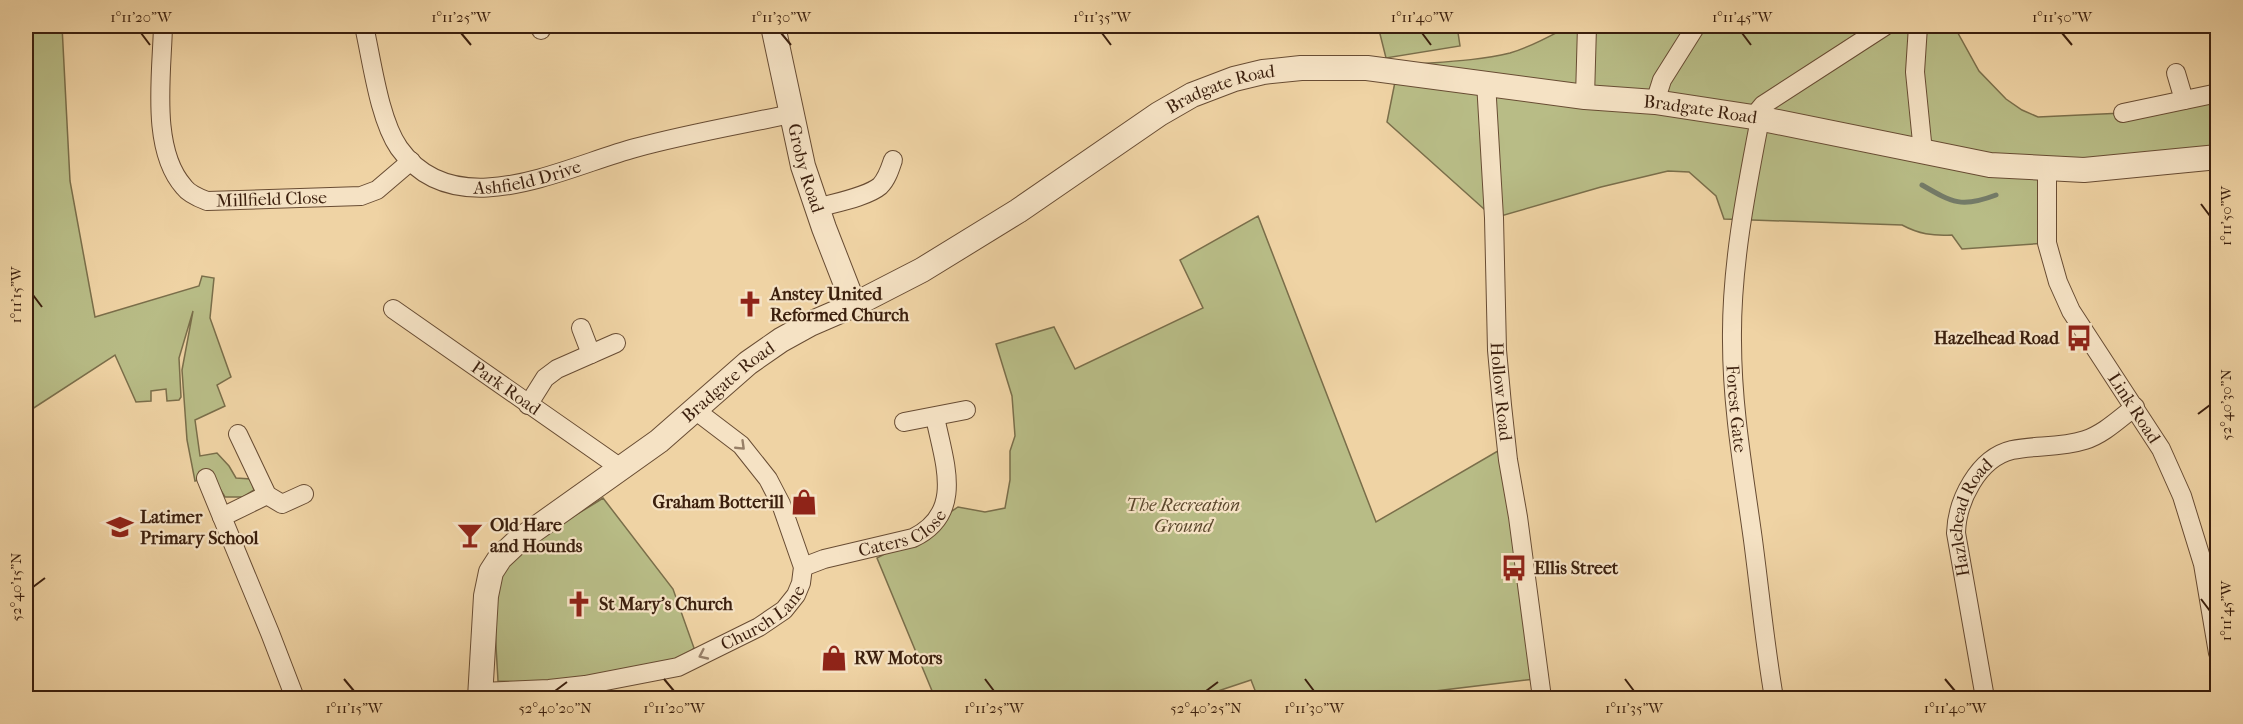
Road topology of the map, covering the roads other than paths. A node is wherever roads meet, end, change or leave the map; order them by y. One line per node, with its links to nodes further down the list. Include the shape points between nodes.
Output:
1 (163, 26): 20 (street, Millfield Close, via 160,134 170,165 184,188 198,197 207,201 361,196 377,190)
2 (364, 26): 20 (street, Ashfield Drive, via 385,116 399,148)
3 (773, 26): 15 (street, Groby Road)
4 (1587, 26): 11 (street)
5 (1696, 26): 13 (street, via 1662,80)
6 (1885, 26): 16 (street, via 1763,105)
7 (1918, 26): 17 (street, via 1915,72)
8 (2176, 73): 12 (street)
9 (1486, 82): 11 (street, Bradgate Road); 23 (street, Bradgate Road, via 1367,68 1301,68 1234,79 1192,95 1159,114 1018,211 922,270); 46 (street, Hollow Road, via 1497,350 1508,460)
10 (2217, 93): 12 (street)
11 (1585, 97): 13 (street, Bradgate Road)
12 (2184, 100): 14 (street)
13 (1655, 102): 16 (street, Bradgate Road)
14 (2123, 113)
15 (791, 114): 20 (street, Ashfield Drive, via 634,148 526,183 460,186 425,174); 22 (street, Groby Road)
16 (1757, 118): 17 (street, Bradgate Road); 47 (street, Forest Gate, via 1736,266 1732,339 1736,418)
17 (1923, 152): 21 (street, Bradgate Road, via 1990,165)
18 (2217, 157): 21 (street, Bradgate Road, via 2094,169)
19 (893, 160): 22 (street, via 880,186)
20 (411, 161)
21 (2047, 169): 29 (street, Link Road, via 2046,243 2058,282 2071,311)
22 (817, 208): 23 (street, Groby Road)
23 (854, 305): 30 (street, Bradgate Road, via 781,340)
24 (393, 309): 28 (street, Park Road)
25 (581, 328): 27 (street)
26 (616, 343): 27 (street)
27 (591, 354): 28 (street, via 545,378)
28 (528, 405): 35 (street, Park Road, via 612,462)
29 (2135, 407): 40 (street, Link Road, via 2161,449); 48 (street, Hazlehead Road, via 2088,439 2001,455 1980,472 1965,492 1956,518 1956,533)
30 (695, 410): 35 (street, Bradgate Road); 41 (street, Church Lane, one-way to 41, via 741,445 768,479)
31 (966, 410): 32 (street)
32 (935, 417): 33 (street); 41 (street, Caters Close, via 949,484 943,510 934,523 913,538)
33 (904, 422)
34 (238, 434): 38 (street)
35 (618, 471): 44 (street, Bradgate Road, via 517,542 491,572)
36 (206, 478): 39 (street)
37 (304, 494): 38 (street, via 282,504)
38 (267, 495): 39 (street)
39 (222, 517): 45 (street)
40 (2210, 563): 42 (street, Link Road)
41 (803, 567): 43 (street, Church Lane, one-way to 43, via 799,589 784,610 741,637 678,667)
42 (2217, 653)
43 (550, 694): 44 (street, Church Lane)
44 (480, 695)
45 (294, 699)
46 (1542, 699)
47 (1774, 699)
48 (1984, 699)

